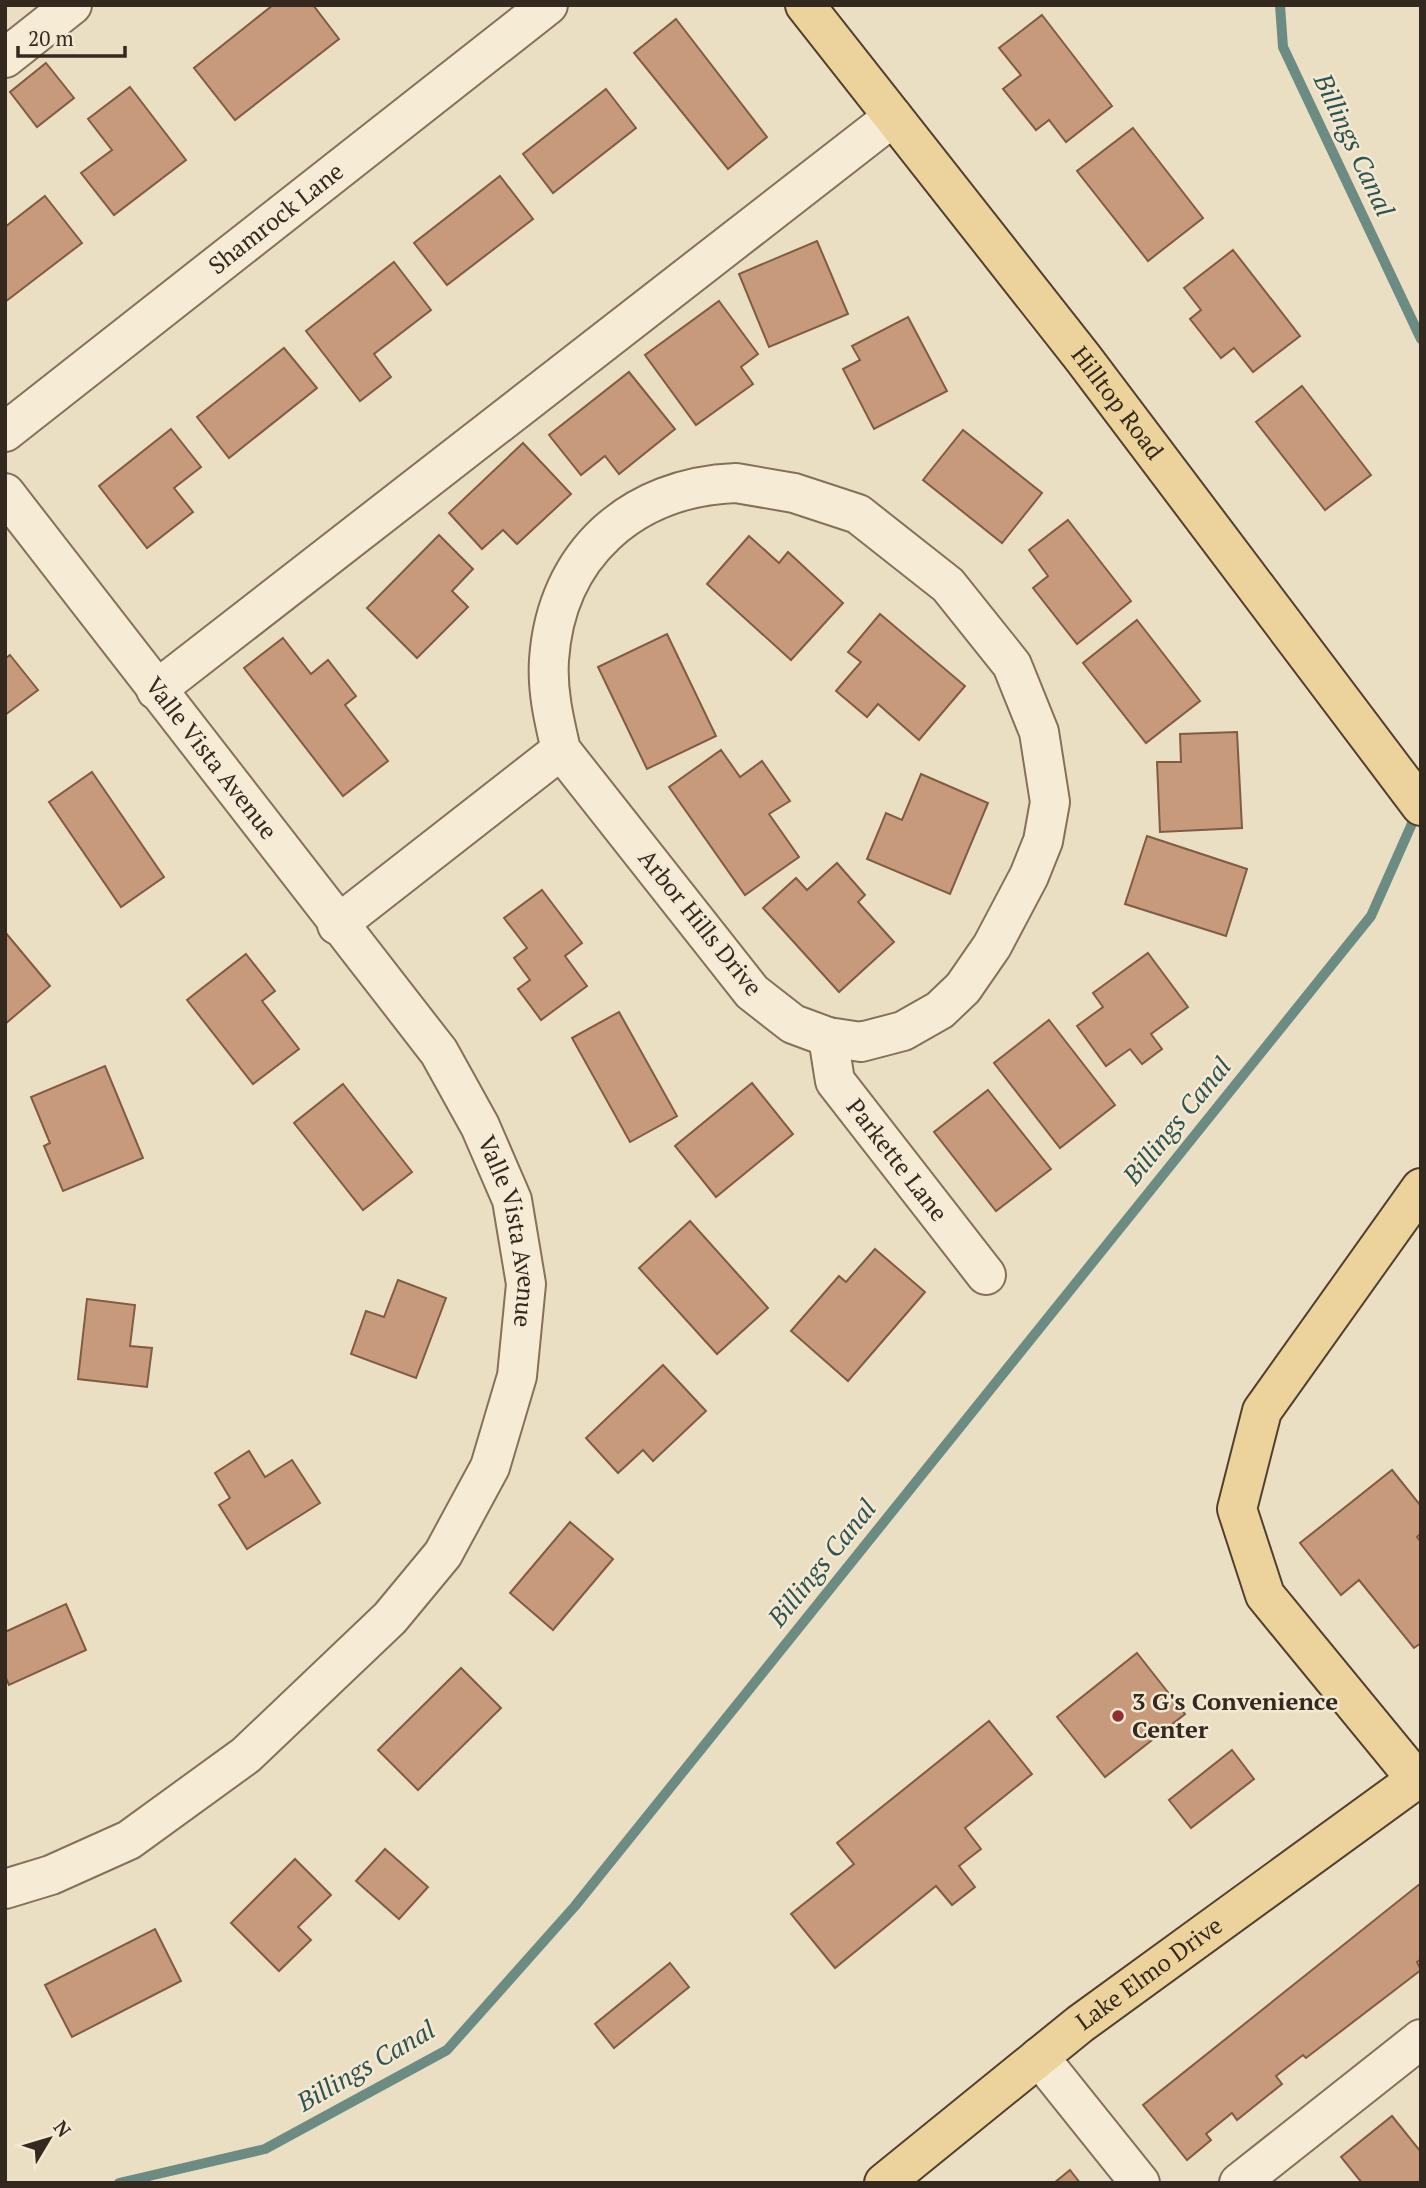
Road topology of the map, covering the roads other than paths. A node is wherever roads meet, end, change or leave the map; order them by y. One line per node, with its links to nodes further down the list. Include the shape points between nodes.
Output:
1 (72, 5): 4 (street)
2 (548, 5): 6 (street, Shamrock Lane)
3 (805, 5): 5 (main road, Hilltop Road)
4 (5, 58)
5 (893, 117): 8 (street); 10 (main road, Hilltop Road, via 1083,358)
6 (5, 432)
7 (5, 493): 8 (street, Valle Vista Avenue)
8 (156, 690): 11 (street, Valle Vista Avenue)
9 (561, 750): 11 (street); 12 (street, Arbor Hills Drive, via 752,992 793,1024); 12 (street, Arbor Hills Drive, via 550,703 549,661 564,590 583,559 610,530 638,507 659,498 702,484 736,483 794,493 858,514 948,585 1012,665 1039,732 1050,802 1043,841 992,946 964,988 940,1010 903,1031 861,1042)
10 (1421, 806)
11 (337, 925): 16 (street, Valle Vista Avenue, via 439,1052 481,1126 512,1200 526,1284 517,1376 491,1468 443,1554 390,1618 246,1755 129,1840 51,1875)
12 (828, 1037): 14 (street, Parkette Lane, via 835,1081)
13 (1421, 1188): 15 (main road, via 1262,1411 1237,1509 1265,1595)
14 (986, 1275)
15 (1419, 1780): 18 (main road, Lake Elmo Drive)
16 (5, 1889)
17 (1418, 2048): 21 (street)
18 (1039, 2057): 19 (main road, Lake Elmo Drive); 20 (street)
19 (884, 2183)
20 (1140, 2183)
21 (1239, 2183)

